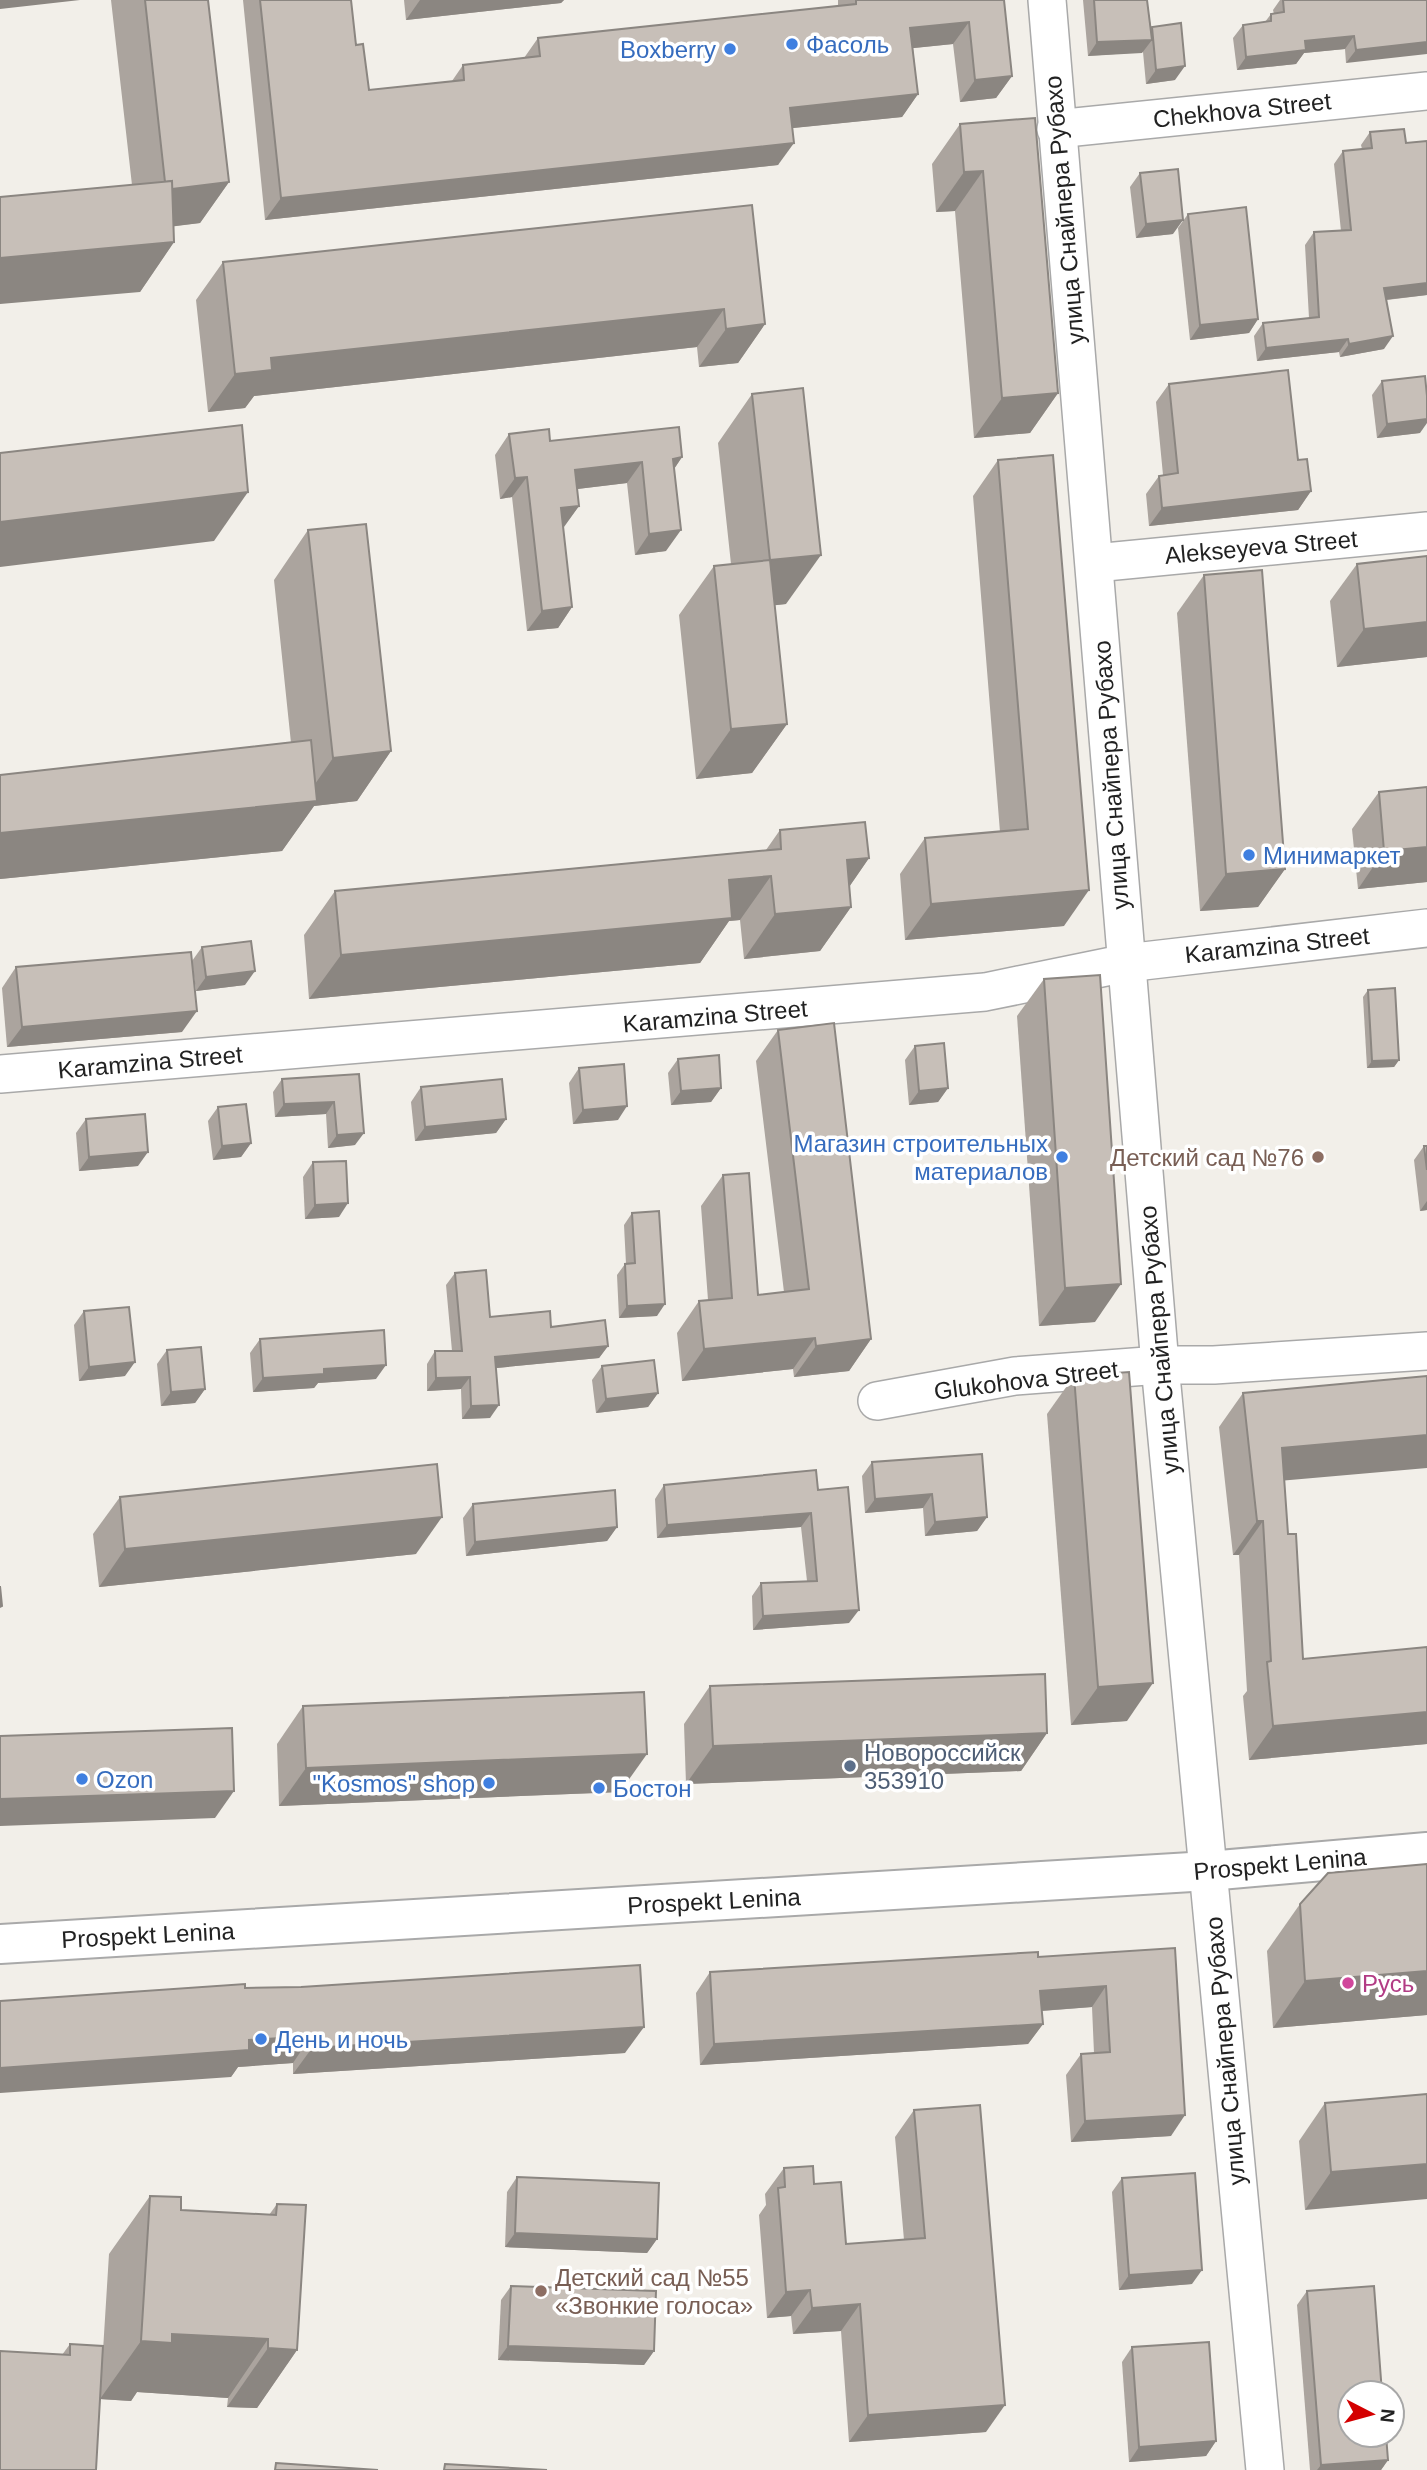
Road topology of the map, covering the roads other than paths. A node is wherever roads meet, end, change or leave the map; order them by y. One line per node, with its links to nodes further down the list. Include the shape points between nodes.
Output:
1 (1047, 0): 3 (street, улица Снайпера Рубахо)
2 (1427, 90): 3 (street, Chekhova Street)
3 (1056, 128): 5 (street, улица Снайпера Рубахо)
4 (1427, 531): 5 (street, Alekseyeva Street)
5 (1095, 563): 7 (street, улица Снайпера Рубахо)
6 (1427, 928): 7 (street, Karamzina Street)
7 (1126, 963): 8 (street, Karamzina Street, via 985,992); 10 (street, улица Снайпера Рубахо)
8 (0, 1074)
9 (1427, 1351): 10 (street, Glukohova Street)
10 (1160, 1365): 11 (street, Glukohova Street, via 1015,1376); 13 (street, улица Снайпера Рубахо)
11 (877, 1401)
12 (1427, 1852): 13 (street, Prospekt Lenina)
13 (1208, 1871): 14 (street, Prospekt Lenina); 15 (street, улица Снайпера Рубахо)
14 (0, 1944)
15 (1265, 2470)

